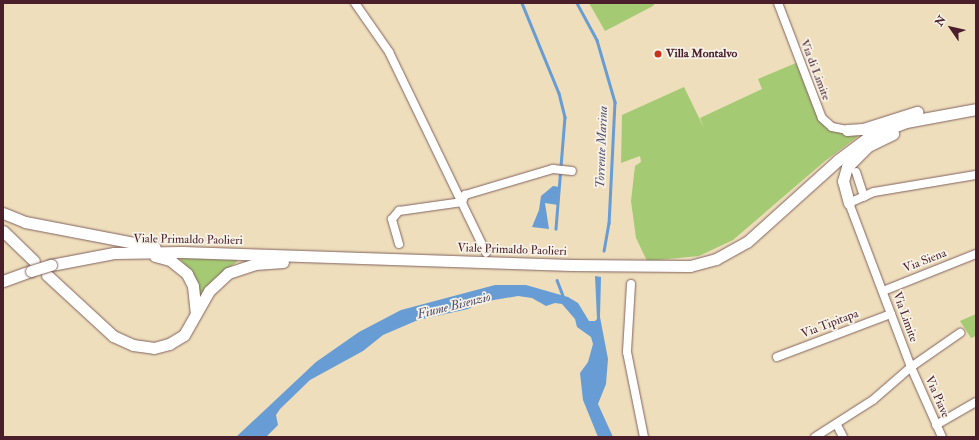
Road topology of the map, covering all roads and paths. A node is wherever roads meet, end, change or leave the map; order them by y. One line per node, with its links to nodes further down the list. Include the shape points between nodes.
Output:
1 (355, 3): 10 (street, via 389,52)
2 (778, 3): 5 (street, Via di Limite, via 822,118 832,127)
3 (976, 109): 4 (main road, Viale Primaldo Paolieri)
4 (959, 112): 5 (main road, via 936,109 902,115 863,129); 11 (main road, via 944,120 884,137 856,156 847,166 843,177); 19 (main road, Viale Primaldo Paolieri, via 906,122 869,137 838,160 741,246 709,262 678,268)
5 (846, 130)
6 (572, 171): 10 (street, via 554,169 465,195)
7 (856, 172): 9 (street)
8 (976, 175): 9 (street, via 874,192)
9 (864, 197): 11 (street)
10 (462, 202): 14 (street, via 399,211 392,219); 17 (street)
11 (849, 203): 24 (street, Via Limite)
12 (3, 213): 16 (main road, via 26,222)
13 (3, 231): 20 (main road)
14 (399, 244)
15 (132, 252): 16 (main road, Viale Primaldo Paolieri); 21 (main road, Viale Primaldo Paolieri, via 97,255); 26 (main road, via 166,258 182,268 194,286)
16 (182, 252): 19 (main road, Viale Primaldo Paolieri)
17 (486, 254)
18 (976, 254): 24 (street, Via Siena)
19 (339, 257): 26 (main road, via 311,262 255,264 234,270 220,278 209,291)
20 (33, 266): 21 (main road, Viale Primaldo Paolieri, bridge); 22 (main road, Viale Primaldo Paolieri)
21 (49, 270): 26 (main road, via 105,330 138,346 159,347 176,341 188,330)
22 (3, 281)
23 (631, 284): 33 (street, via 627,352)
24 (883, 290): 25 (street, Via Limite)
25 (891, 314): 28 (street, Via Tipitapa); 29 (street, Via Limite)
26 (196, 315)
27 (960, 333): 29 (street)
28 (777, 357)
29 (911, 367): 31 (street, Via Piave); 32 (street, via 873,400)
30 (976, 402): 31 (street)
31 (936, 424): 36 (street, Via Piave)
32 (837, 425): 34 (street); 35 (street)
33 (644, 437)
34 (815, 437)
35 (843, 437)
36 (942, 437)

